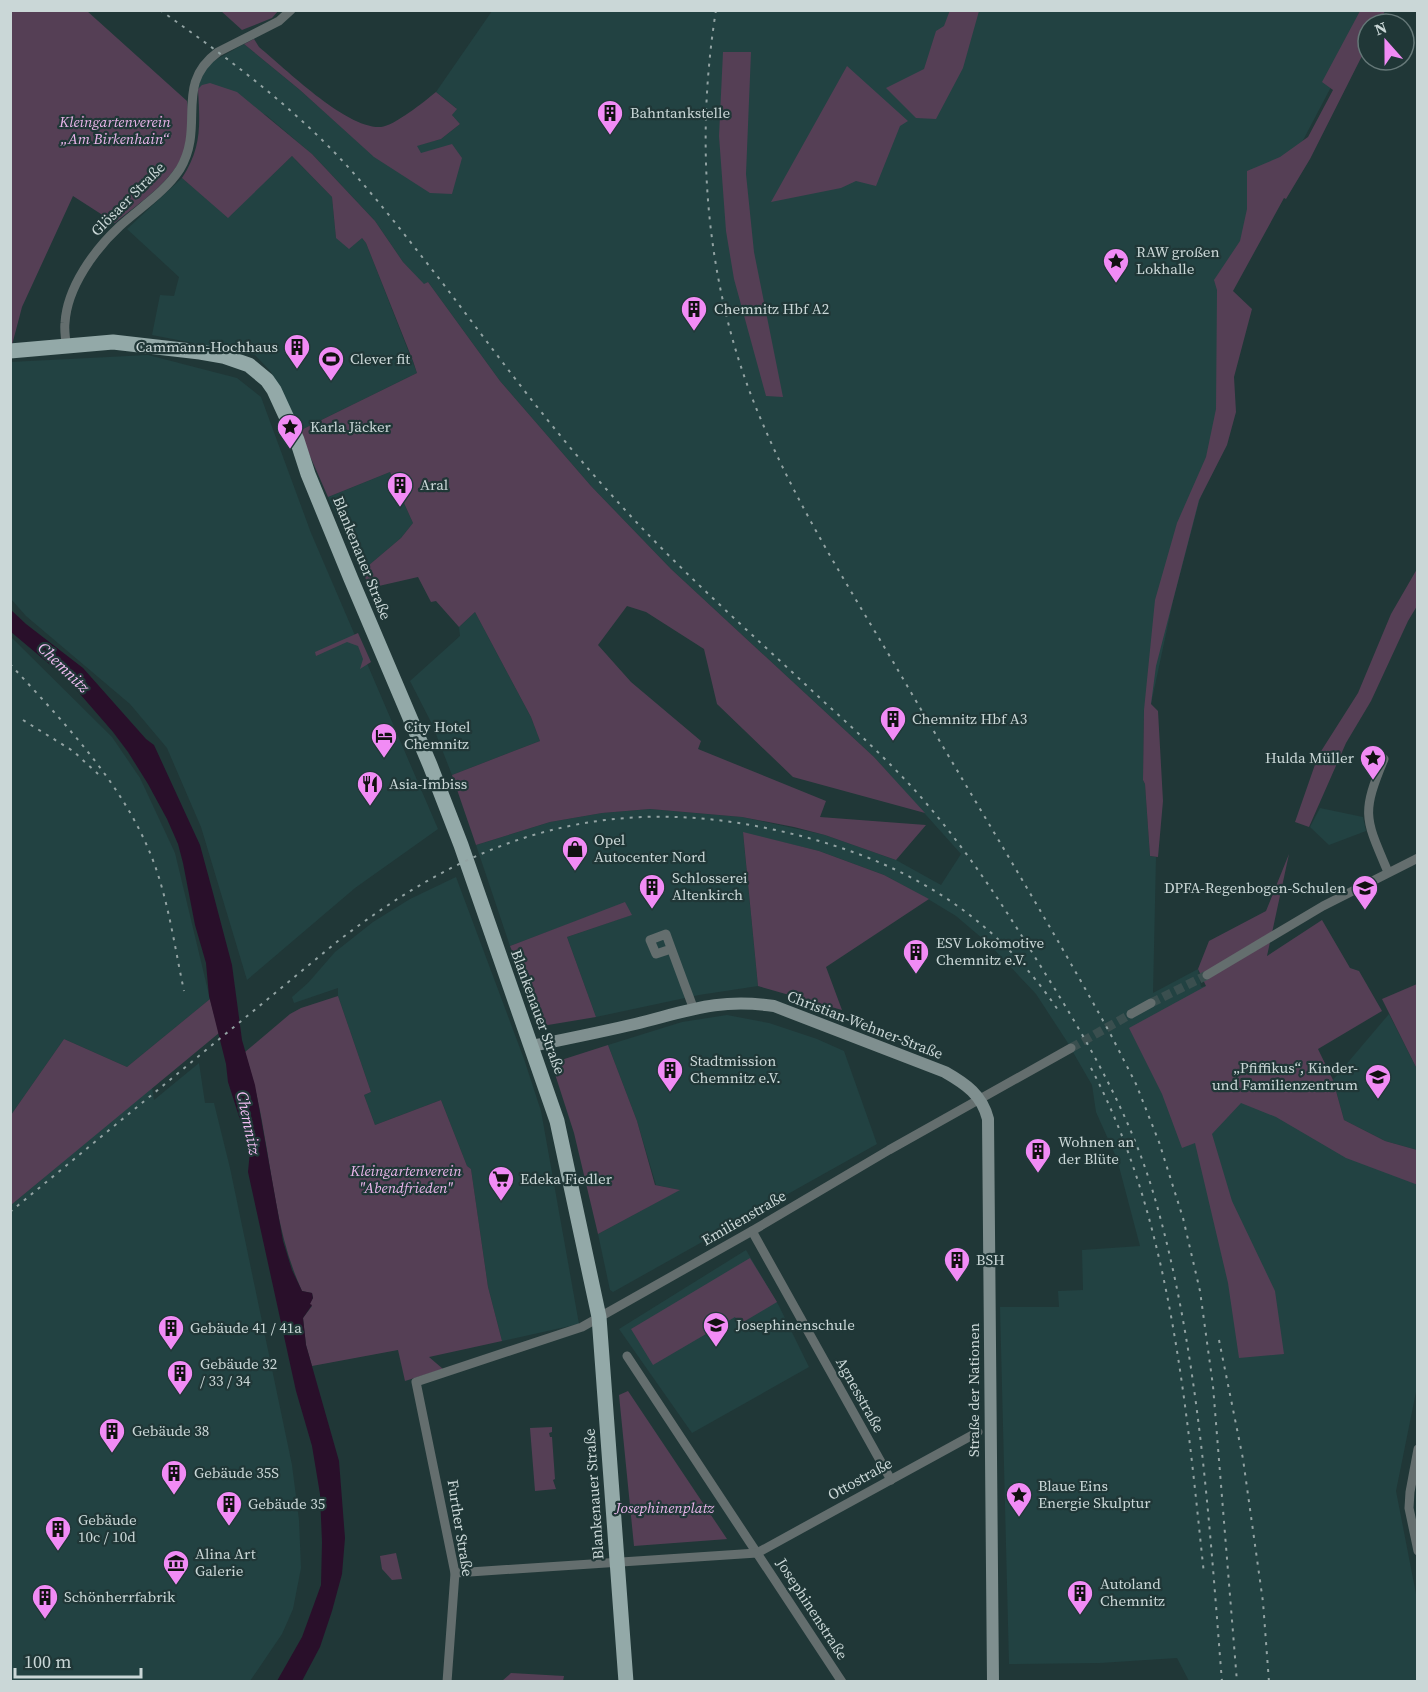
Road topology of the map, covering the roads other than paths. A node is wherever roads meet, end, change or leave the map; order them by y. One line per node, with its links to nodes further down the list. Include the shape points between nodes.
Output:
1 (291, 10): 2 (street, Glösaer Straße, via 279,21 218,52 197,74 192,134 181,166 160,192 108,238 88,264 68,304)
2 (66, 346): 3 (main road, Blankenauer Straße); 12 (main road, Blankenauer Straße, via 113,342 223,356 249,365 274,390 430,765)
3 (10, 351)
4 (1384, 759): 6 (street, via 1370,794 1367,816)
5 (1418, 858): 6 (street)
6 (1388, 872): 8 (street)
7 (671, 949): 10 (street)
8 (1207, 975)
9 (1151, 1003): 11 (street)
10 (693, 1008): 12 (main road, Christian-Wehner-Straße); 14 (main road, Christian-Wehner-Straße, via 731,1003 774,1006 945,1072 965,1084)
11 (1131, 1014)
12 (532, 1046): 16 (main road, Blankenauer Straße, via 559,1131)
13 (1071, 1048): 14 (street, Emilienstraße)
14 (980, 1100): 15 (street, Emilienstraße); 29 (main road, Straße der Nationen, via 988,1119)
15 (752, 1231): 16 (street, Emilienstraße); 21 (street, Agnesstraße)
16 (599, 1317): 18 (street, Emilienstraße, via 582,1327); 24 (main road, Blankenauer Straße)
17 (627, 1356): 23 (street)
18 (416, 1382): 25 (street, Further Straße)
19 (978, 1432): 21 (street, Ottostraße)
20 (1418, 1449): 22 (street, via 1409,1508)
21 (891, 1480): 23 (street, Ottostraße)
22 (1418, 1551)
23 (757, 1553): 24 (street); 28 (street, Josephinenstraße)
24 (617, 1563): 25 (street); 27 (main road, Blankenauer Straße)
25 (455, 1573): 26 (street, Further Straße)
26 (447, 1682)
27 (626, 1682)
28 (842, 1682)
29 (993, 1682)

